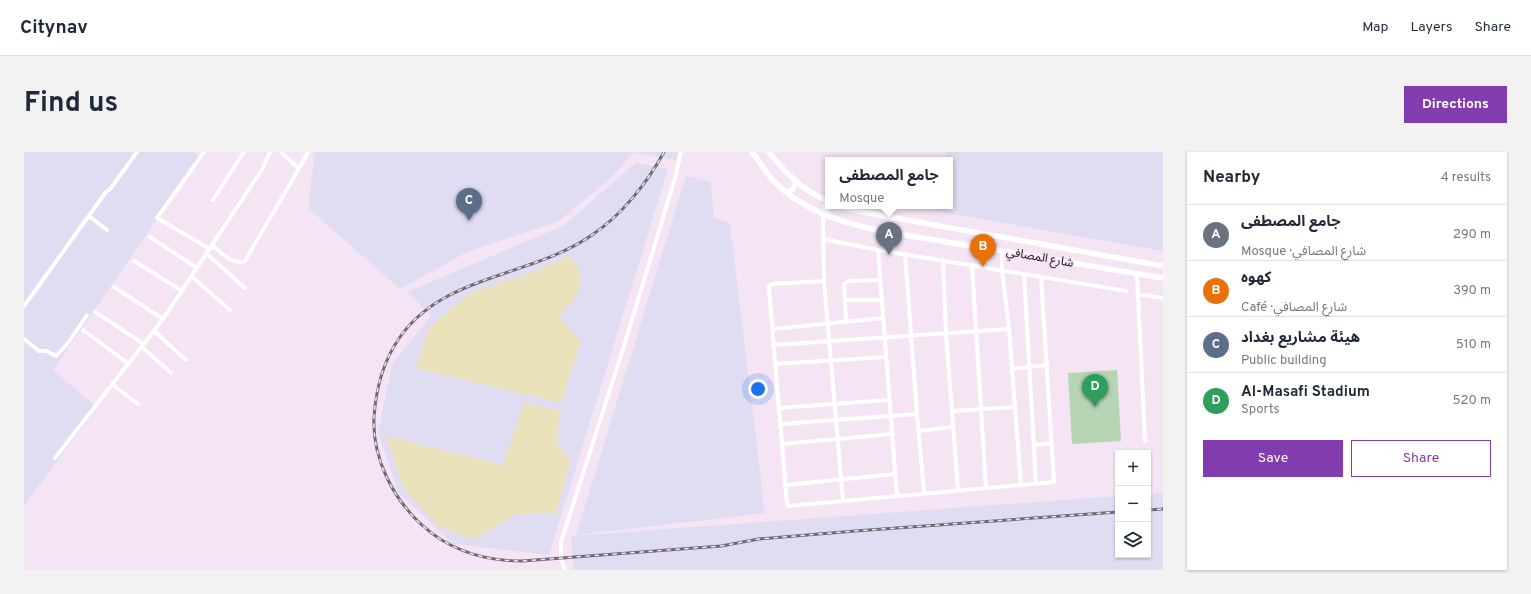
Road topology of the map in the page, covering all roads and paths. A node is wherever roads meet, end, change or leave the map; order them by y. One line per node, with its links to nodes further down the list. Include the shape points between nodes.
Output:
1 (137, 152): 19 (street)
2 (204, 152): 26 (street, via 157,218)
3 (244, 152): 13 (street)
4 (270, 152): 26 (street, via 263,168)
5 (281, 152): 10 (street)
6 (308, 152): 10 (street)
7 (682, 152): 116 (street, via 625,343 561,542 561,558)
8 (752, 152): 12 (main road, شارع المصافي, via 771,178)
9 (768, 152): 11 (main road)
10 (299, 169): 26 (street, via 246,261 233,261)
11 (796, 182): 12 (main road, via 793,189); 14 (main road)
12 (786, 192): 18 (main road, شارع المصافي)
13 (213, 200)
14 (825, 200)
15 (825, 208): 18 (main road)
16 (825, 209): 20 (main road)
17 (850, 209): 23 (main road, شارع المصافي)
18 (823, 214): 20 (main road, شارع المصافي); 24 (street)
19 (89, 216): 21 (street); 56 (street)
20 (832, 218): 28 (main road, شارع المصافي, via 880,231)
21 (107, 230)
22 (150, 237): 38 (street)
23 (1001, 238): 25 (main road, شارع المصافي); 28 (main road)
24 (823, 239): 27 (street); 47 (street)
25 (1014, 240): 29 (main road, via 1010,245); 34 (main road, شارع المصافي)
26 (211, 247): 30 (street)
27 (878, 250): 31 (street); 46 (street)
28 (1001, 250): 29 (main road, شارع المصافي); 39 (street)
29 (1010, 252): 41 (main road, شارع المصافي)
30 (206, 253): 38 (street); 49 (street)
31 (905, 254): 32 (street); 70 (street)
32 (943, 260): 36 (street); 69 (street)
33 (134, 261): 50 (street)
34 (1145, 262): 35 (main road, شارع المصافي); 41 (main road, via 1146,269)
35 (1154, 264): 37 (main road, شارع المصافي); 43 (main road, via 1151,269)
36 (972, 265): 39 (street); 68 (street)
37 (1163, 266)
38 (197, 268): 42 (street)
39 (1002, 270): 40 (street); 65 (street)
40 (1024, 274): 44 (street); 82 (street)
41 (1140, 274): 43 (main road, شارع المصافي); 52 (street)
42 (191, 276): 50 (street); 57 (street)
43 (1152, 276): 45 (main road, شارع المصافي)
44 (1041, 277): 51 (street); 81 (street)
45 (1163, 278)
46 (880, 280): 54 (street, via 849,281 844,284); 55 (street)
47 (824, 281): 63 (street); 64 (street, via 769,286)
48 (114, 287): 61 (street)
49 (246, 288)
50 (182, 291): 61 (street)
51 (1126, 292)
52 (1137, 294): 53 (street); 101 (street)
53 (1163, 298)
54 (844, 300): 55 (street); 62 (street)
55 (882, 300): 60 (street)
56 (24, 306)
57 (230, 310)
58 (95, 312): 75 (street)
59 (87, 315): 72 (street, via 56,356 39,351)
60 (883, 318): 62 (street); 71 (street)
61 (163, 319): 67 (street)
62 (846, 322): 63 (street)
63 (827, 324): 64 (street); 73 (street)
64 (772, 328): 74 (street)
65 (1009, 328): 68 (street); 83 (street)
66 (82, 330): 79 (street)
67 (154, 331): 75 (street); 77 (street)
68 (976, 331): 69 (street); 91 (street)
69 (946, 334): 70 (street); 92 (street)
70 (911, 336): 71 (street); 93 (street)
71 (884, 338): 73 (street); 76 (street)
72 (24, 340)
73 (829, 342): 74 (street); 78 (street)
74 (774, 345): 80 (street)
75 (143, 346): 79 (street); 84 (street)
76 (886, 357): 78 (street); 86 (street)
77 (186, 360)
78 (831, 361): 80 (street); 88 (street)
79 (129, 364): 85 (street)
80 (776, 364): 90 (street)
81 (1047, 365): 82 (street); 102 (street)
82 (1029, 366): 83 (street); 104 (street)
83 (1012, 369): 89 (street)
84 (171, 373)
85 (113, 385): 87 (street); 105 (street)
86 (888, 400): 88 (street); 94 (street)
87 (138, 404)
88 (835, 405): 90 (street); 95 (street)
89 (1015, 407): 91 (street); 110 (street)
90 (779, 408): 96 (street)
91 (980, 410): 92 (street); 111 (street)
92 (952, 411): 97 (street)
93 (917, 414): 94 (street); 98 (street)
94 (891, 416): 95 (street); 99 (street)
95 (835, 420): 96 (street); 100 (street)
96 (781, 424): 103 (street)
97 (953, 427): 98 (street); 112 (street)
98 (919, 431): 113 (street)
99 (892, 434): 100 (street); 106 (street)
100 (837, 438): 103 (street); 107 (street)
101 (1145, 441)
102 (1052, 443): 104 (street); 108 (street, via 1054,482)
103 (782, 444): 109 (street)
104 (1034, 445): 108 (street)
105 (56, 458)
106 (895, 474): 107 (street); 114 (street)
107 (840, 480): 109 (street); 115 (street)
108 (1036, 484): 110 (street)
109 (786, 485): 115 (street, via 788,506)
110 (1021, 485): 111 (street)
111 (986, 488): 112 (street)
112 (958, 490): 113 (street)
113 (924, 493): 114 (street)
114 (897, 496): 115 (street)
115 (843, 501)
116 (566, 570)

